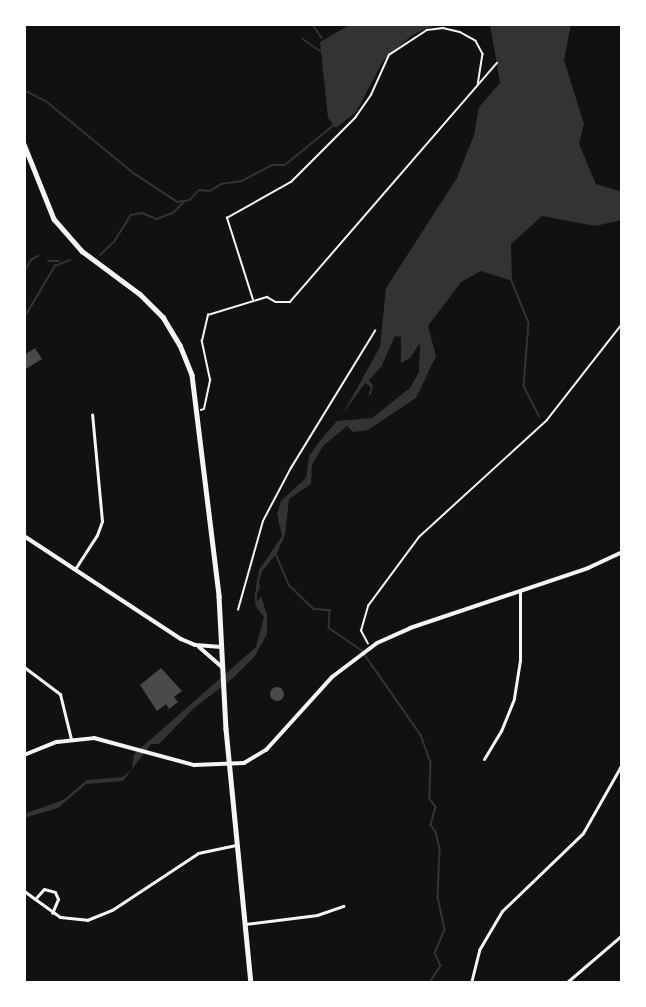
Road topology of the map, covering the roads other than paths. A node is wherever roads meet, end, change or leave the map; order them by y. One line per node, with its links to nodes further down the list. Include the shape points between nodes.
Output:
1 (24, 144): 8 (main road, via 47,207 62,230 82,251 140,294 174,333 190,368)
2 (92, 414): 5 (street, via 102,521 98,535)
3 (24, 536): 5 (street)
4 (622, 552): 6 (street)
5 (75, 569): 7 (street)
6 (520, 591): 13 (street, via 520,660 514,698); 15 (street, via 410,628 366,650 332,677 266,750 244,763)
7 (195, 645): 8 (street); 10 (street)
8 (222, 647): 10 (main road)
9 (24, 667): 11 (street, via 60,694)
10 (223, 668): 15 (main road)
11 (70, 739): 12 (street); 15 (street, via 101,739 194,765)
12 (24, 755)
13 (484, 759)
14 (622, 764): 24 (street, via 583,833 498,917 479,951)
15 (229, 766): 16 (main road)
16 (237, 845): 20 (street, via 207,849 188,858 103,915 77,921); 21 (main road)
17 (24, 891): 18 (street)
18 (34, 899): 20 (street); 20 (street, via 44,889 55,892 58,899)
19 (343, 906): 21 (street, via 317,915)
20 (52, 913)
21 (245, 924): 23 (main road)
22 (622, 935): 25 (street)
23 (251, 983)
24 (471, 983)
25 (566, 983)

